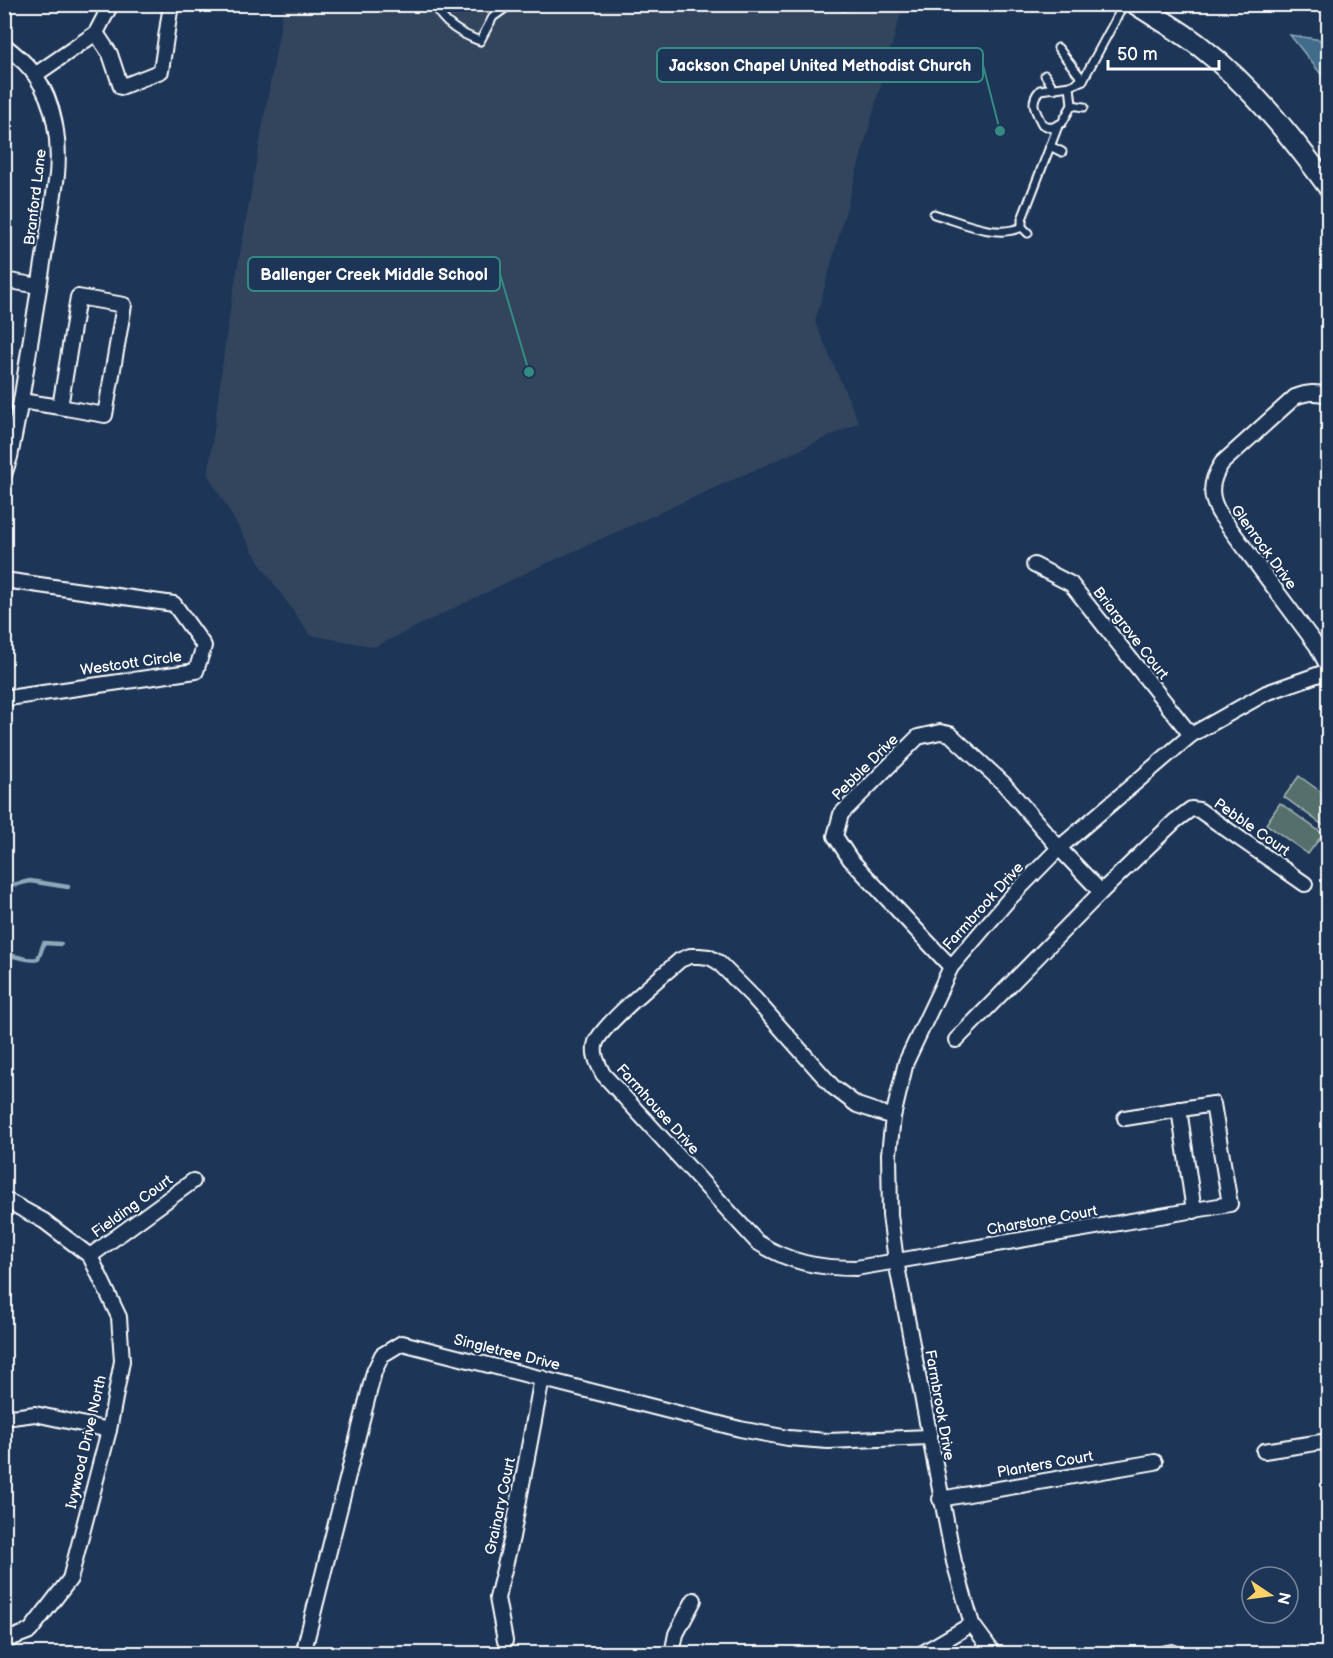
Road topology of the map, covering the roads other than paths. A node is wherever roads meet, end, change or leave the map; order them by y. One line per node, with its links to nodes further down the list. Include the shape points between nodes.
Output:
1 (111, 4): 9 (street)
2 (171, 4): 9 (street, via 160,71 121,87 110,54)
3 (434, 4): 4 (lane, via 440,16 453,27 480,41 493,17)
4 (511, 4)
5 (836, 4): 6 (lane)
6 (850, 4)
7 (1124, 4): 14 (lane)
8 (1136, 4): 22 (main road, via 1201,46 1244,86 1295,141)
9 (96, 33): 12 (street)
10 (4, 45): 12 (street, Branford Lane)
11 (1058, 48): 14 (lane)
12 (35, 75): 27 (street, Branford Lane, via 46,97 59,146)
13 (1046, 75): 16 (lane)
14 (1083, 80): 15 (lane)
15 (1070, 86): 16 (lane); 17 (lane)
16 (1054, 89): 19 (lane, via 1040,90 1033,103 1041,124)
17 (1072, 105): 18 (lane); 19 (lane)
18 (1084, 107)
19 (1058, 126): 20 (lane)
20 (1050, 146): 21 (lane); 24 (lane, via 1022,219)
21 (1062, 152)
22 (1329, 186)
23 (934, 214): 24 (lane, via 1001,232)
24 (1023, 227): 25 (lane)
25 (1028, 233)
26 (4, 280): 27 (street)
27 (39, 286): 29 (street, Branford Lane)
28 (1329, 395): 34 (street, Glenrock Drive, via 1318,392 1295,397 1222,463 1211,484 1214,507 1317,646)
29 (21, 400): 30 (street); 31 (street, Branford Lane)
30 (60, 407): 30 (street, via 105,415 124,305 78,297)
31 (4, 475)
32 (1034, 566): 36 (street, Briargrove Court, via 1071,584)
33 (4, 580): 35 (street, Westcott Circle, via 174,604 204,646 196,671 8,698)
34 (1329, 669): 36 (street, Farmbrook Drive, via 1266,693)
35 (4, 693)
36 (1191, 735): 37 (street, Farmbrook Drive)
37 (1059, 848): 39 (street); 40 (street, Farmbrook Drive); 40 (street, Pebble Drive, via 1004,784 950,734 940,732 918,737 842,814 835,836 850,859)
38 (1305, 884): 39 (street, Pebble Court, via 1199,810 1191,809)
39 (1101, 892): 41 (street, Pebble Court)
40 (951, 967): 43 (street, Farmbrook Drive, via 906,1062)
41 (956, 1040)
42 (1179, 1109): 44 (street, Charstone Court); 47 (street); 47 (street, Charstone Court, via 1213,1104 1230,1204)
43 (893, 1117): 49 (street, Farmbrook Drive, via 890,1215); 49 (street, Farmhouse Drive, via 857,1105 833,1088 754,998 709,957 680,960 616,1018 596,1043 595,1053 603,1074 757,1242 792,1261 833,1268)
44 (1125, 1118)
45 (193, 1182): 48 (street, Fielding Court)
46 (4, 1198): 48 (street, Ivywood Drive North, via 44,1221)
47 (1194, 1211): 49 (street, Charstone Court)
48 (90, 1256): 52 (street, Ivywood Drive North, via 118,1317 122,1361)
49 (896, 1261): 53 (street, Farmbrook Drive)
50 (542, 1378): 53 (street, Singletree Drive, via 788,1438 828,1441); 61 (street, Grainary Court, via 497,1598); 62 (street, Singletree Drive, via 402,1343 382,1355 374,1372)
51 (4, 1418): 52 (street, via 35,1414)
52 (109, 1430): 60 (street, Ivywood Drive North, via 70,1579 30,1631)
53 (930, 1437): 57 (street, Farmbrook Drive)
54 (1328, 1443): 55 (street)
55 (1264, 1451)
56 (1155, 1462): 57 (street, Planters Court)
57 (940, 1499): 59 (street, Farmbrook Drive)
58 (694, 1600): 63 (street, via 676,1634)
59 (972, 1624): 64 (street); 65 (street, Farmbrook Drive)
60 (4, 1641)
61 (505, 1641)
62 (303, 1653)
63 (672, 1653)
64 (921, 1653)
65 (994, 1653)
66 (1162, 1653): 67 (street)
67 (1172, 1653)

